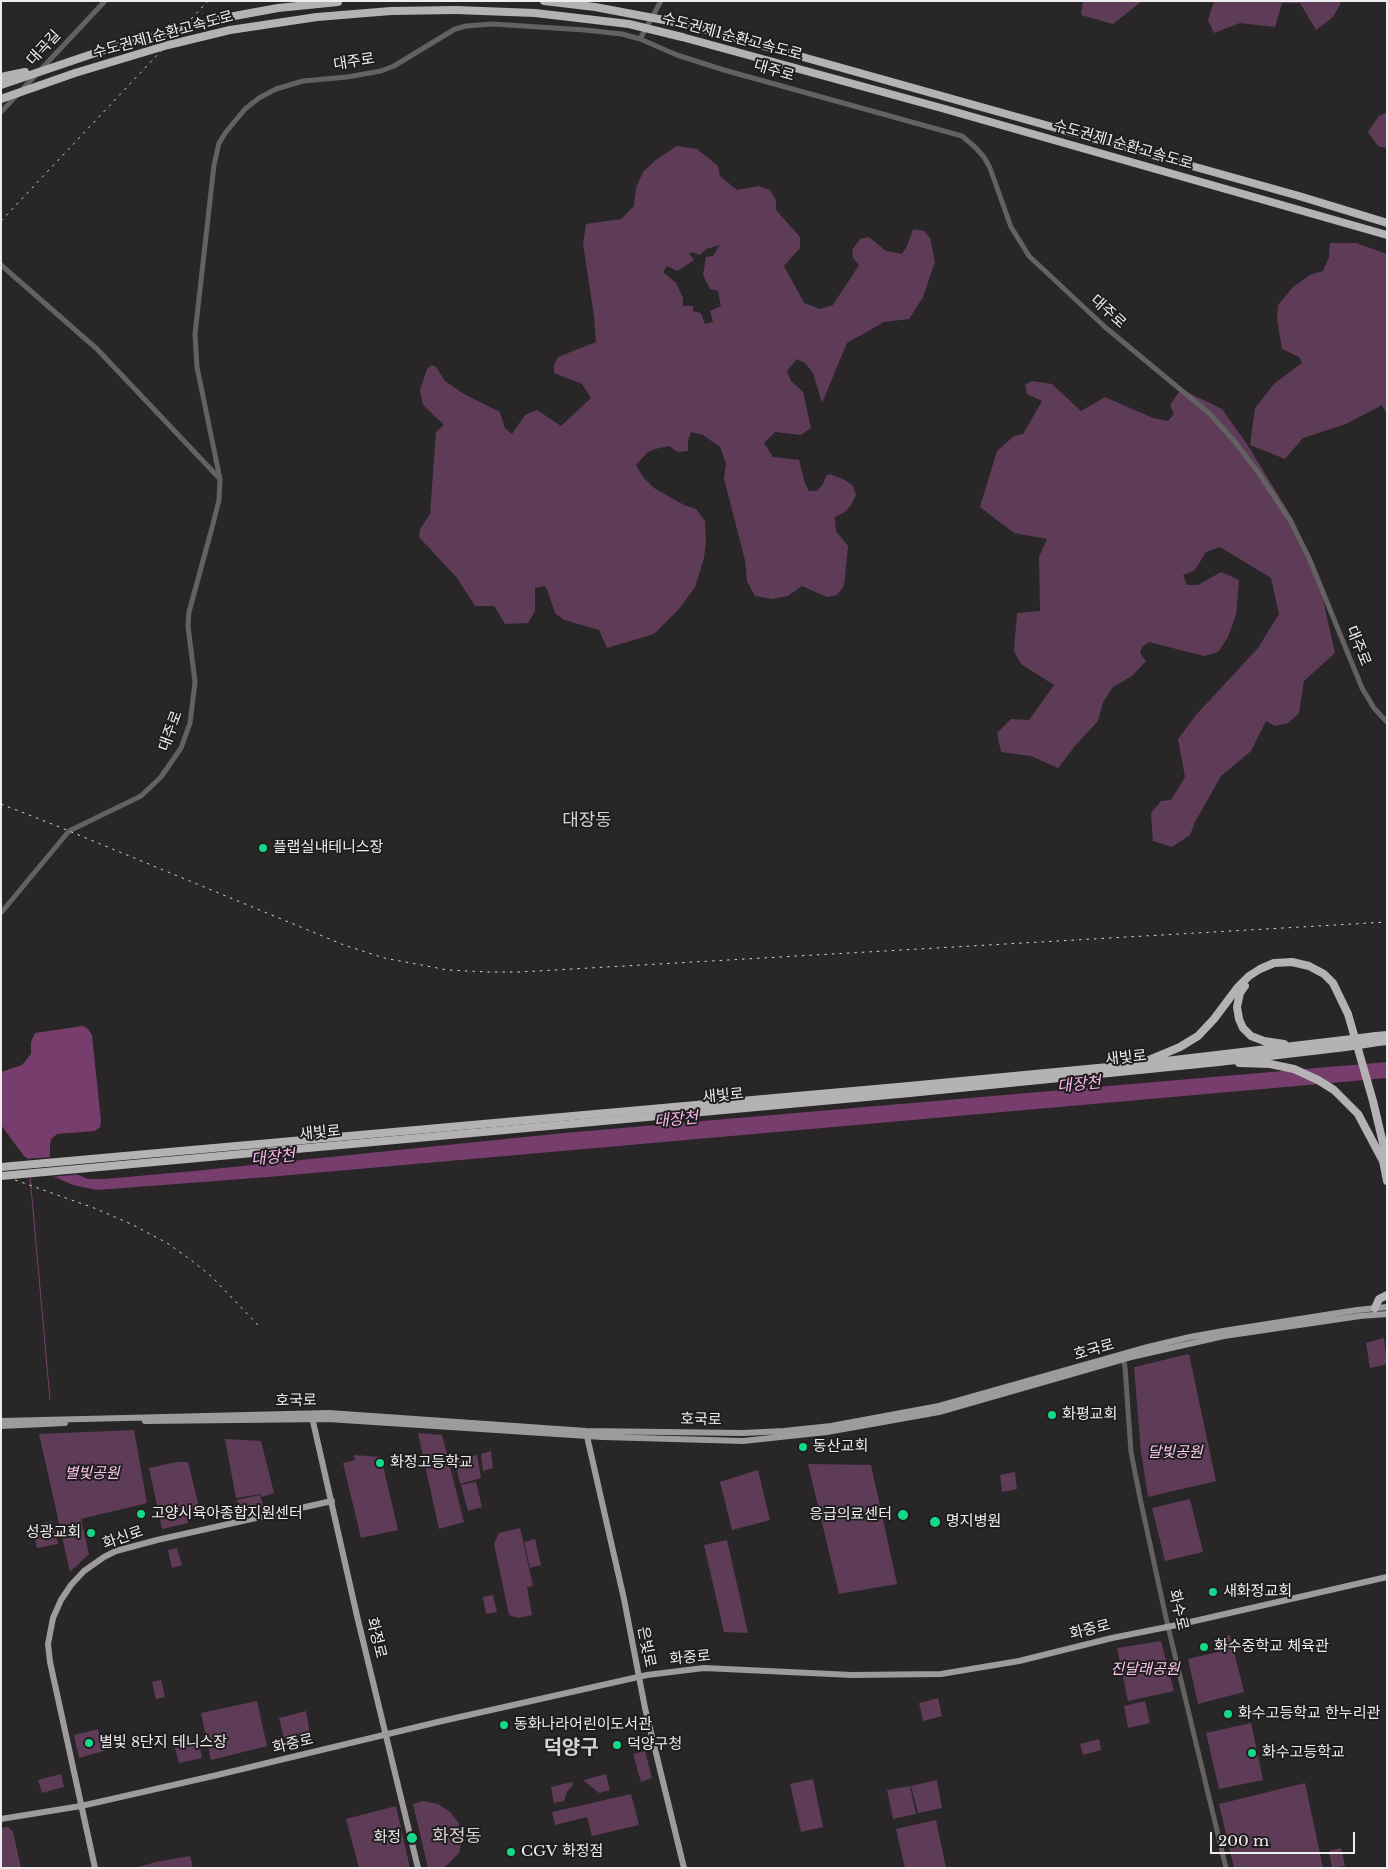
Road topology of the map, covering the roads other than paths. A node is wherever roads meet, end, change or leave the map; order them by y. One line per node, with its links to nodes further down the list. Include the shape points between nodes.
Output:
1 (105, 1): 11 (street, 대곡길)
2 (347, 1): 5 (highway, 수도권제1순환고속도로)
3 (544, 1): 12 (highway, 수도권제1순환고속도로, bridge, via 595,6 685,24)
4 (660, 1): 6 (street)
5 (338, 2): 7 (highway, 수도권제1순환고속도로, bridge, via 229,17)
6 (640, 39): 15 (street, 대주로, via 585,30 493,24 466,26 381,71 289,84 259,98 245,109 219,143 214,165 194,334 197,367); 16 (street, 대주로, via 724,70 962,136 975,147 990,168 1011,227 1029,256 1105,327 1210,414 1258,472 1290,520 1309,558 1362,688)
7 (52, 67): 8 (highway, bridge); 9 (highway, 수도권제1순환고속도로, bridge)
8 (1, 77)
9 (1, 85)
10 (1, 99): 13 (highway, 수도권제1순환고속도로, bridge, via 168,45 230,30 317,17 391,11 535,13 629,24 682,37)
11 (1, 112)
12 (1387, 223)
13 (1387, 235)
14 (1, 265): 15 (street, via 98,350)
15 (220, 479): 17 (street, 대주로, via 219,500 189,612 195,682 190,723 181,748 161,777 141,796 69,831)
16 (1387, 722)
17 (1, 913)
18 (1387, 1035): 19 (highway, 새빛로)
19 (1377, 1039): 20 (highway, 새빛로); 21 (highway, 새빛로, bridge)
20 (1387, 1042)
21 (1345, 1043): 22 (highway, 새빛로); 24 (highway, 새빛로)
22 (1296, 1046): 23 (highway, via 1252,1036 1239,1019 1236,1008 1240,993 1257,974 1273,967 1308,969 1329,984); 25 (highway, 새빛로)
23 (1356, 1050): 25 (highway, via 1348,1014 1333,983 1309,966 1292,962 1274,963 1248,976 1198,1036); 28 (highway)
24 (1219, 1062): 26 (highway, 새빛로); 28 (highway, via 1270,1064 1294,1069 1318,1080 1358,1114)
25 (1140, 1064): 26 (highway, 새빛로)
26 (981, 1082): 27 (highway, 새빛로)
27 (910, 1090): 29 (highway, 새빛로); 30 (highway, 새빛로, bridge)
28 (1385, 1162): 31 (highway)
29 (1, 1167)
30 (1, 1176)
31 (1387, 1181)
32 (1387, 1295): 34 (highway, via 1379,1299)
33 (1387, 1307): 34 (main road, 호국로)
34 (1377, 1311): 35 (main road, 호국로); 36 (main road, 호국로, via 1223,1331)
35 (1387, 1316)
36 (1122, 1357): 40 (main road, 호국로, via 939,1406 831,1426 743,1433); 43 (street, 화수로, via 1131,1452)
37 (312, 1416): 38 (main road, 호국로); 39 (main road, 호국로); 40 (main road, 호국로); 41 (main road, 화정로)
38 (1, 1421)
39 (1, 1426)
40 (586, 1434): 44 (main road, 은빛로)
41 (332, 1501): 45 (main road, 화정로); 46 (main road, 화신로, via 129,1546 104,1557 71,1585 60,1600 48,1644 53,1683)
42 (1387, 1577): 43 (main road, 화중로)
43 (1169, 1626): 44 (main road, 화중로, via 1019,1661 941,1674 852,1675 698,1668); 51 (street, 화수로)
44 (639, 1677): 45 (main road, 화중로); 50 (main road, 은빛로)
45 (386, 1735): 46 (main road, 화중로); 49 (main road, 화정로)
46 (81, 1806): 47 (main road, 화중로); 48 (main road, 화신로)
47 (1, 1818)
48 (96, 1868)
49 (418, 1868)
50 (684, 1868)
51 (1226, 1868)

